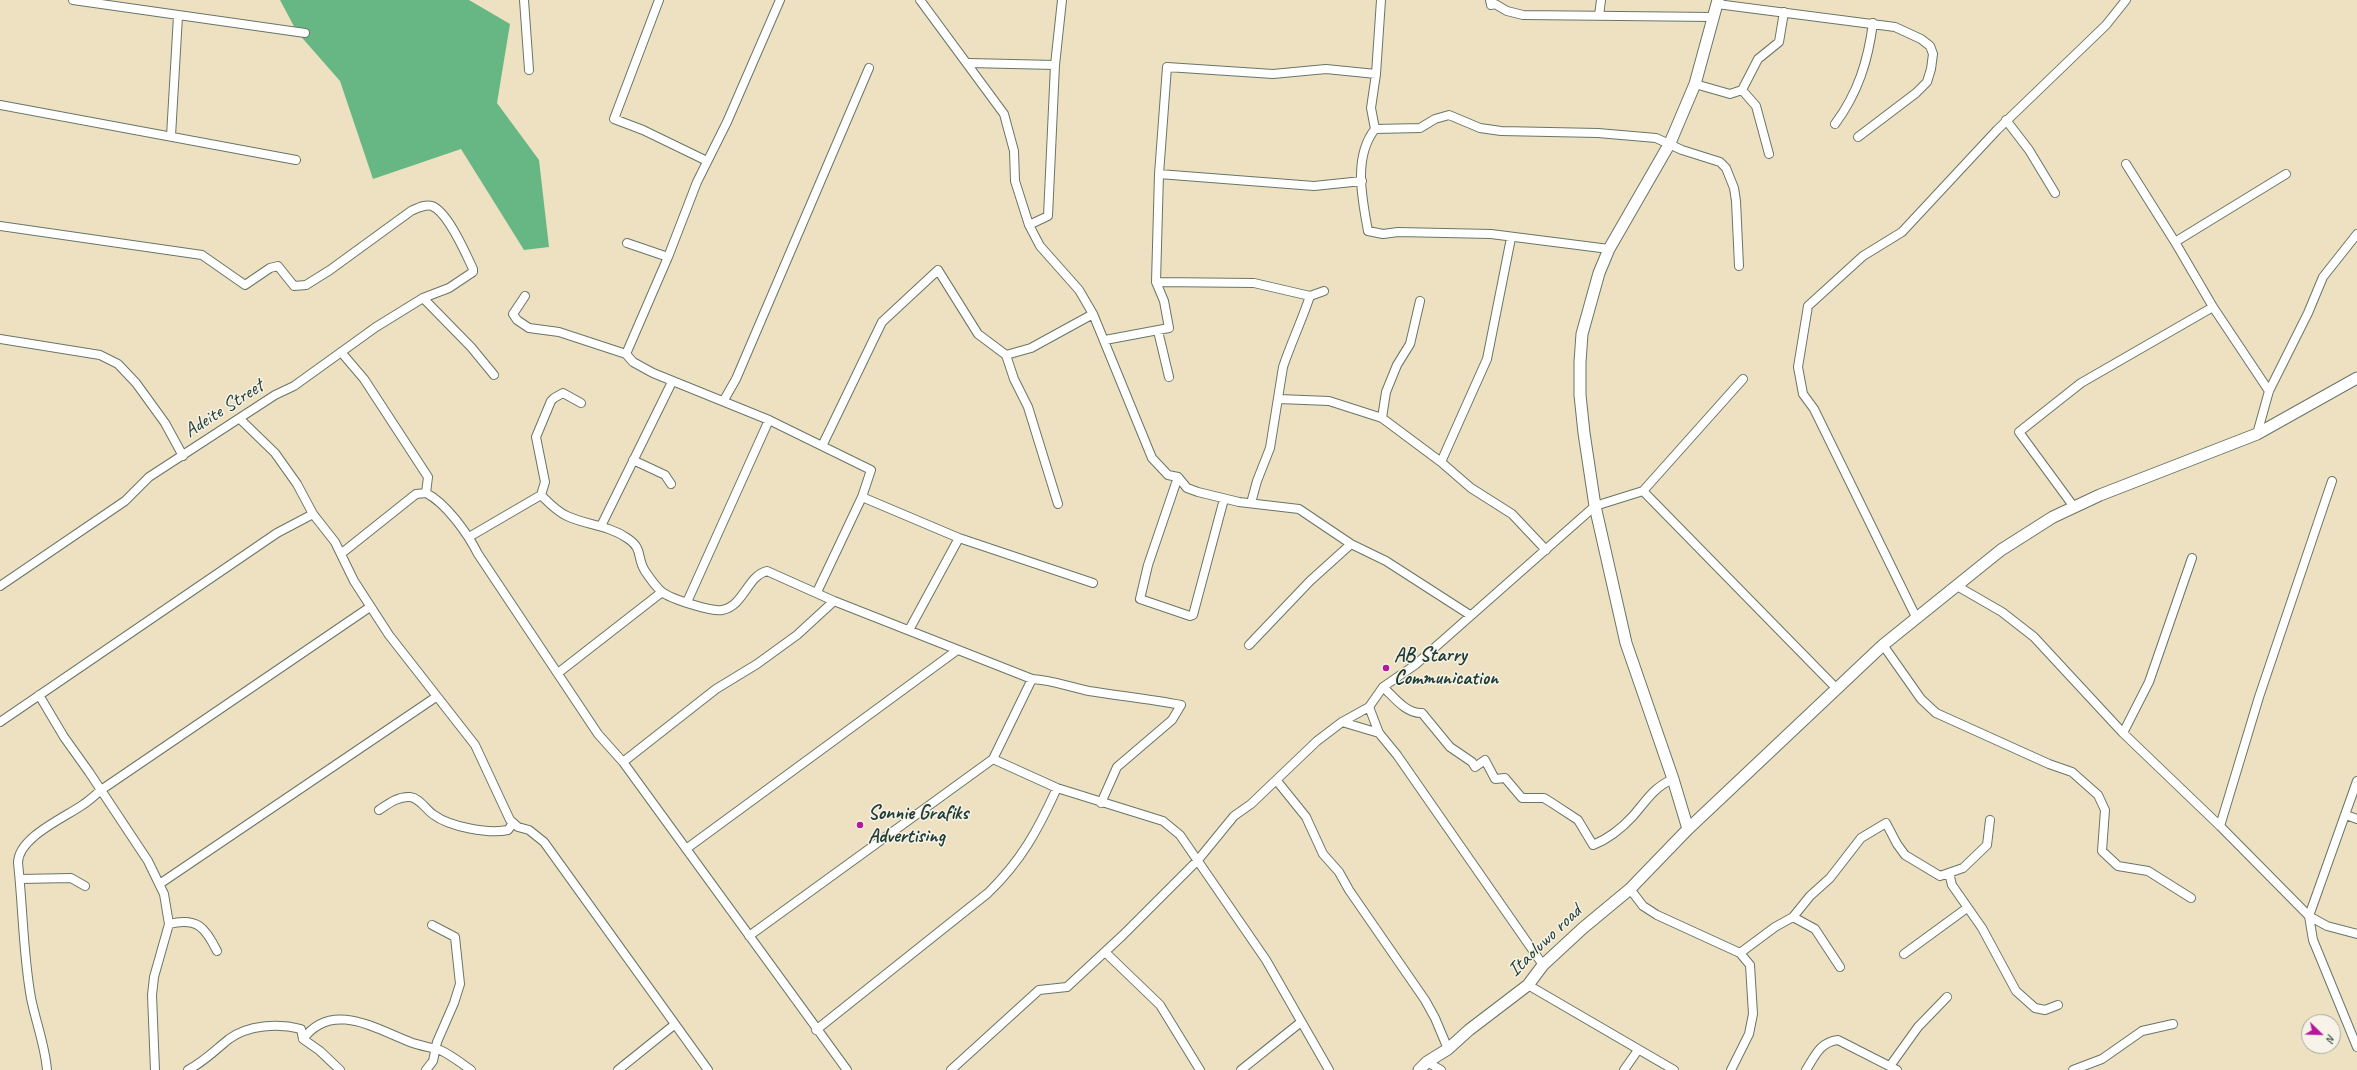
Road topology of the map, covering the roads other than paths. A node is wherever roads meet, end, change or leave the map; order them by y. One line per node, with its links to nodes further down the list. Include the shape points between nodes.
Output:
1 (73, 0): 13 (street)
2 (524, 0): 21 (street)
3 (659, 0): 34 (street, via 614,119)
4 (780, 0): 34 (street, via 730,117)
5 (920, 0): 18 (street)
6 (1062, 0): 19 (street)
7 (1381, 0): 22 (street)
8 (1490, 0): 14 (street, via 1491,5 1495,4 1514,14)
9 (1601, 0): 14 (street)
10 (2126, 0): 26 (street, via 2106,25)
11 (1718, 2): 12 (street); 15 (street)
12 (1784, 12): 16 (street); 24 (street, via 1779,42 1758,59)
13 (178, 16): 17 (street); 29 (street)
14 (1599, 16): 15 (street)
15 (1714, 17): 23 (street)
16 (1873, 23): 27 (street, via 1865,68 1856,92); 30 (street, via 1896,27 1922,39 1930,46 1933,54 1927,82)
17 (305, 33)
18 (969, 63): 19 (street); 40 (street, via 1004,114 1014,151 1015,181)
19 (1055, 65): 40 (street, via 1048,216)
20 (869, 68): 70 (street, via 736,379)
21 (530, 70)
22 (1376, 74): 28 (street, via 1371,108); 36 (street, via 1326,69 1273,74 1167,67)
23 (1695, 84): 24 (street, via 1730,94); 31 (street)
24 (1742, 90): 32 (street, via 1756,106)
25 (0, 105): 29 (street, via 23,107)
26 (2006, 120): 39 (street, via 2029,150); 109 (street, via 1902,232 1862,256 1814,299 1806,311 1798,367 1803,394 1814,409)
27 (1835, 124)
28 (1374, 129): 31 (street, via 1420,128 1435,119 1450,115 1480,128 1646,135); 38 (street, via 1364,148)
29 (171, 136): 33 (street)
30 (1858, 137)
31 (1670, 143): 46 (street); 48 (street, via 1682,150 1720,162 1726,168 1736,201)
32 (1769, 154)
33 (296, 160)
34 (707, 161): 47 (street)
35 (2126, 164): 44 (street)
36 (1159, 174): 38 (street, via 1314,186); 49 (street)
37 (2286, 174): 44 (street)
38 (1362, 182): 43 (street, via 1368,231 1383,234 1463,232)
39 (2055, 193)
40 (1029, 224): 56 (street, via 1040,246 1079,290)
41 (0, 226): 53 (street, Adeite Street, via 202,255 245,284 270,268 278,266 294,286 306,285 411,211 423,206 433,206 442,214 461,244 472,272 449,288)
42 (2357, 234): 68 (street, via 2323,277)
43 (1511, 238): 46 (street); 79 (street, via 1487,359)
44 (2175, 242): 55 (street)
45 (627, 243): 47 (street)
46 (1609, 249): 90 (street, via 1582,334 1580,395)
47 (668, 257): 61 (street)
48 (1739, 266)
49 (1156, 282): 52 (street, via 1254,283); 57 (street, via 1164,301 1169,328)
50 (1324, 291): 52 (street)
51 (525, 296): 61 (street, via 513,314 525,326 559,332)
52 (1310, 296): 69 (street, via 1283,367)
53 (423, 298): 60 (street, Adeite Street); 63 (street, via 471,347)
54 (1420, 301): 72 (street, via 1410,344 1386,392)
55 (2213, 307): 68 (street); 91 (street, via 2081,382 2019,432)
56 (1093, 314): 59 (street); 62 (street, via 1031,348)
57 (1158, 331): 59 (street); 64 (street)
58 (0, 339): 77 (street, via 100,355 118,364 136,383 165,423)
59 (1105, 340): 80 (street, via 1152,458 1168,475)
60 (341, 352): 73 (street, Adeite Street, via 294,386 275,395); 84 (street, via 364,379 428,477)
61 (626, 354): 67 (street, via 637,365)
62 (1006, 355): 76 (street, via 978,334 938,270 882,322); 89 (street, via 1028,407)
63 (494, 375)
64 (1168, 377)
65 (2357, 378): 75 (street, Itaoluwo road)
66 (1743, 379): 83 (street)
67 (672, 382): 70 (street); 78 (street)
68 (2269, 391): 75 (street)
69 (1279, 399): 72 (street, via 1329,401); 88 (street, via 1270,448)
70 (724, 400): 74 (street)
71 (581, 403): 85 (street, via 563,393 554,398 544,416 535,442 545,482)
72 (1382, 418): 79 (street)
73 (240, 419): 77 (street, Adeite Street); 92 (street, via 275,453 301,490)
74 (769, 420): 76 (street); 106 (street)
75 (2257, 434): 91 (street, Itaoluwo road)
76 (823, 444): 86 (street, via 871,470)
77 (184, 456): 101 (street, Adeite Street, via 149,477 125,500)
78 (633, 460): 82 (street, via 666,475); 93 (street)
79 (1441, 462): 97 (street, via 1471,488 1512,514)
80 (1178, 477): 87 (street, via 1187,488); 87 (street, via 1148,565 1140,599 1193,615)
81 (2332, 481): 138 (street, via 2259,697)
82 (671, 484)
83 (1643, 491): 90 (street); 117 (street)
84 (426, 493): 94 (street, via 440,503); 98 (street, via 411,496)
85 (541, 495): 93 (street, via 558,511); 94 (street)
86 (862, 497): 95 (street); 104 (street)
87 (1224, 499): 88 (street)
88 (1251, 503): 96 (street, via 1299,510)
89 (1058, 504)
90 (1596, 506): 97 (street); 127 (street, via 1626,643)
91 (2074, 507): 102 (street, Itaoluwo road, via 2053,517 2001,550)
92 (313, 514): 98 (street); 118 (street, via 277,534)
93 (601, 526): 103 (street, via 614,530 634,543 639,550 643,569)
94 (469, 536): 114 (street, via 478,554)
95 (959, 538): 100 (street); 110 (street)
96 (1351, 544): 108 (street, via 1386,561); 111 (street, via 1310,581)
97 (1546, 550): 108 (street, via 1485,605)
98 (342, 553): 107 (street, via 344,563)
99 (2192, 558): 124 (street, via 2149,682)
100 (1092, 583)
101 (0, 586)
102 (1957, 586): 109 (street, Itaoluwo road); 124 (street, via 2002,612 2034,637)
103 (662, 592): 106 (street); 114 (street)
104 (817, 592): 105 (street); 106 (street, via 767,571 754,580 744,596 728,608 702,609)
105 (834, 601): 110 (street); 126 (street, via 797,635 716,689)
106 (687, 602)
107 (370, 607): 119 (street); 131 (street)
108 (1470, 615): 116 (street, via 1415,665)
109 (1917, 619): 112 (street, Itaoluwo road)
110 (909, 630): 113 (street)
111 (1249, 645)
112 (1883, 645): 117 (street, Itaoluwo road); 147 (street, via 1920,699 1936,713 2072,772 2098,795 2105,810 2102,852 2118,866 2148,871)
113 (956, 651): 115 (street); 140 (street)
114 (558, 673): 126 (street, via 598,734)
115 (1032, 679): 125 (street); 132 (street, via 1181,705 1172,720 1117,767)
116 (1383, 687): 120 (street); 127 (street, via 1403,706 1415,713 1422,713 1450,747 1472,762 1475,767 1485,760 1495,779 1505,778 1522,798 1547,799 1578,820 1593,845 1610,836 1631,818 1654,790)
117 (1837, 689): 139 (street, Itaoluwo road)
118 (39, 695): 121 (street); 131 (street, via 64,737)
119 (436, 697): 137 (street, via 475,745); 144 (street)
120 (1369, 707): 122 (street); 123 (street)
121 (0, 722)
122 (1342, 722): 123 (street); 128 (street, via 1317,741)
123 (1379, 733): 159 (street)
124 (2123, 733): 138 (street)
125 (993, 759): 130 (street); 154 (street)
126 (623, 762): 140 (street)
127 (1674, 779): 139 (street)
128 (1277, 781): 141 (street, via 1234,816); 171 (street, via 1306,817 1323,854 1339,872 1425,1000)
129 (2357, 781): 134 (street)
130 (1057, 788): 132 (street); 167 (street, via 1039,827 1010,871 988,893)
131 (101, 790): 143 (street, via 84,804 39,832 22,849 18,858); 144 (street)
132 (1101, 804): 141 (street, via 1163,821 1180,835)
133 (379, 810): 137 (street, via 396,799 408,797 416,800 441,820 488,832 508,830)
134 (2346, 815): 135 (street); 149 (street)
135 (2357, 819)
136 (1990, 820): 142 (street, via 1987,845 1963,868)
137 (512, 823): 166 (street, via 529,830 544,842)
138 (2220, 826): 149 (street)
139 (1688, 829): 146 (street, Itaoluwo road)
140 (686, 849): 154 (street)
141 (1198, 860): 156 (street); 164 (street, via 1266,960)
142 (1949, 873): 148 (street, via 1952,885); 150 (street, via 1940,876 1905,855 1886,823 1861,838 1830,878 1810,896)
143 (20, 879): 145 (street, via 71,878); 175 (street, via 31,997 44,1043)
144 (160, 883): 151 (street, via 168,909)
145 (85, 886)
146 (1630, 889): 157 (street, via 1643,906 1657,915); 159 (street, Itaoluwo road)
147 (2191, 898)
148 (1966, 908): 158 (street); 163 (street, via 1997,954 2016,991 2035,1008 2045,1010)
149 (2309, 916): 153 (street, via 2327,926); 169 (street, via 2313,940)
150 (1793, 917): 157 (street); 160 (street, via 1815,929)
151 (169, 924): 155 (street, via 186,921 196,924 206,932); 176 (street, via 154,977 152,994)
152 (432, 925): 170 (street, via 455,937 460,979 457,996 439,1035)
153 (2357, 934)
154 (749, 936): 167 (street)
155 (217, 951)
156 (1105, 952): 184 (street, via 1067,987 1039,990); 185 (street, via 1160,1004)
157 (1740, 953): 191 (street, via 1750,965 1753,1014 1749,1034)
158 (1904, 954)
159 (1543, 965): 161 (street, Itaoluwo road)
160 (1840, 968)
161 (1528, 985): 171 (street, Itaoluwo road); 172 (street)
162 (1947, 997): 174 (street, via 1918,1027)
163 (2058, 1005)
164 (1301, 1022): 186 (street); 187 (street)
165 (2173, 1024): 193 (street, via 2142,1031 2102,1059)
166 (674, 1025): 181 (street); 182 (street)
167 (816, 1030): 183 (street)
168 (303, 1039): 170 (street, via 318,1025 350,1019 419,1046); 177 (street, via 301,1029 278,1025 236,1034 206,1060); 178 (street, via 320,1050)
169 (2357, 1047)
170 (436, 1049): 179 (street, via 433,1061); 180 (street)
171 (1448, 1049): 173 (street, Itaoluwo road)
172 (1638, 1050): 189 (street); 190 (street)
173 (1423, 1066): 188 (street)
174 (1894, 1068): 192 (street, via 1838,1040 1828,1041 1820,1046)
175 (47, 1070)
176 (155, 1070)
177 (188, 1070)
178 (340, 1070)
179 (426, 1070)
180 (471, 1070)
181 (618, 1070)
182 (708, 1070)
183 (847, 1070)
184 (951, 1070)
185 (1200, 1070)
186 (1240, 1070)
187 (1329, 1070)
188 (1441, 1070)
189 (1624, 1070)
190 (1674, 1070)
191 (1731, 1070)
192 (1806, 1070)
193 (2073, 1070)

